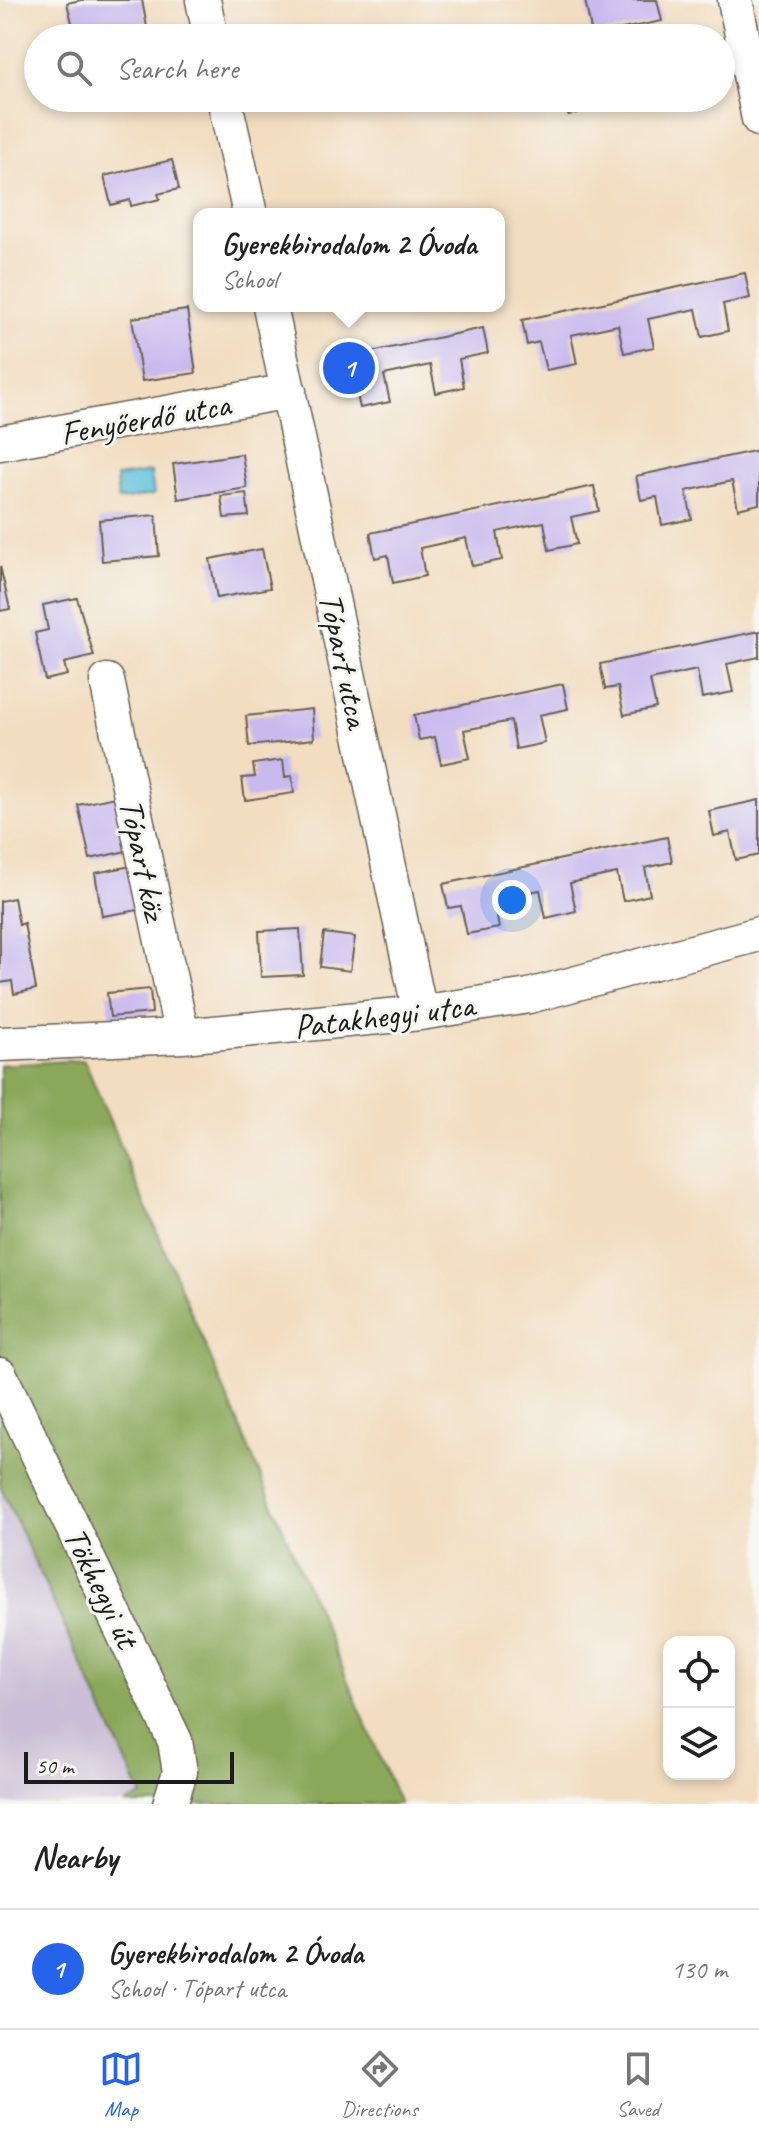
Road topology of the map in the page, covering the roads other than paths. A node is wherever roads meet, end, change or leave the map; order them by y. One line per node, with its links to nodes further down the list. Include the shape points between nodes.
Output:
1 (203, 0): 3 (street)
2 (735, 0): 5 (street)
3 (208, 24)
4 (227, 112): 6 (street)
5 (759, 119)
6 (249, 208)
7 (271, 312): 8 (street, Tópart utca)
8 (289, 391): 9 (street, Fenyőerdő utca); 12 (street, Tópart utca)
9 (0, 443)
10 (107, 681): 13 (street, Tópart köz)
11 (759, 934): 12 (street, Patakhegyi utca, via 529,996)
12 (420, 1013): 13 (street, Patakhegyi utca)
13 (182, 1036): 14 (street, Patakhegyi utca)
14 (0, 1044)
15 (0, 1375): 16 (street, Tökhegyi út, via 175,1741 180,1772)
16 (170, 1804)

